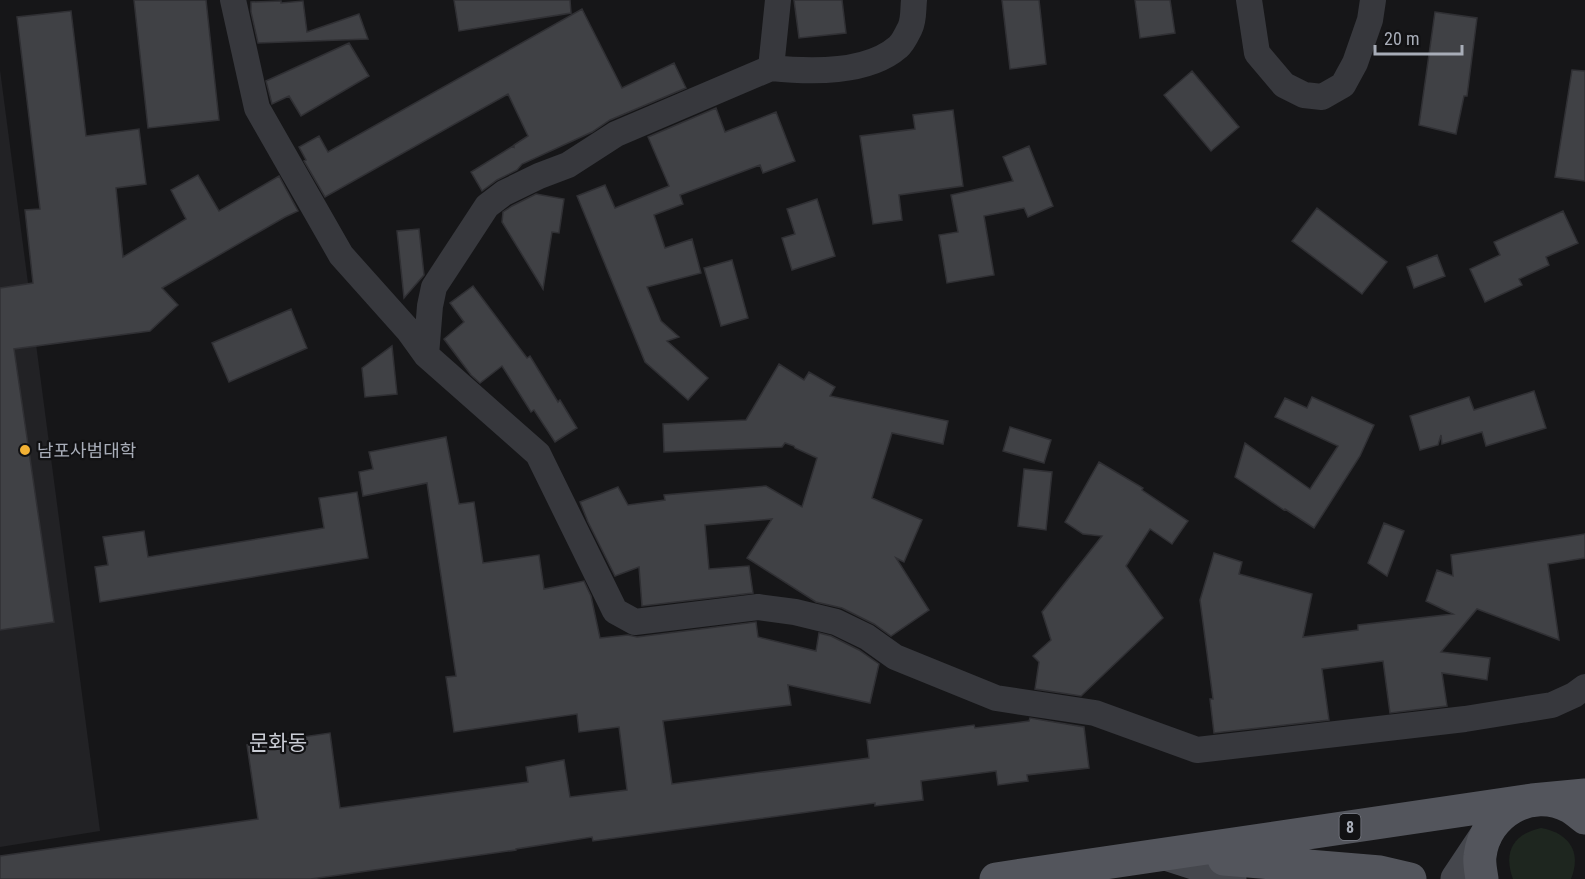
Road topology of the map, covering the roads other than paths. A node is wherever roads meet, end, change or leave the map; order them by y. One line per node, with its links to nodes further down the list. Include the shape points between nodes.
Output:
1 (233, 0): 7 (street, via 257,108 341,255)
2 (778, 0): 6 (street)
3 (914, 0): 6 (street, via 912,25 899,46 883,57 830,70)
4 (1249, 0): 5 (street, via 1257,53 1284,85 1304,95 1322,97 1343,85 1355,63)
5 (1373, 0)
6 (771, 68): 7 (street, via 616,134 568,165 504,193 487,207 434,286)
7 (426, 355): 8 (street, via 538,454 615,611 635,622 758,607 795,612 836,622 867,636 895,657 996,698 1095,713 1197,750 1465,720 1552,705)
8 (1585, 687)
9 (1585, 795): 10 (main road, 8)
10 (1532, 800): 11 (main road, via 1571,807); 12 (main road, via 1513,806 1496,819); 13 (main road, 8)
11 (1585, 819)
12 (1485, 837): 17 (main road); 18 (main road, via 1479,858)
13 (1169, 855): 14 (main road, 8); 15 (main road); 16 (main road, 8, via 1380,872)
14 (996, 879)
15 (1230, 879)
16 (1410, 879)
17 (1457, 879)
18 (1482, 879)

